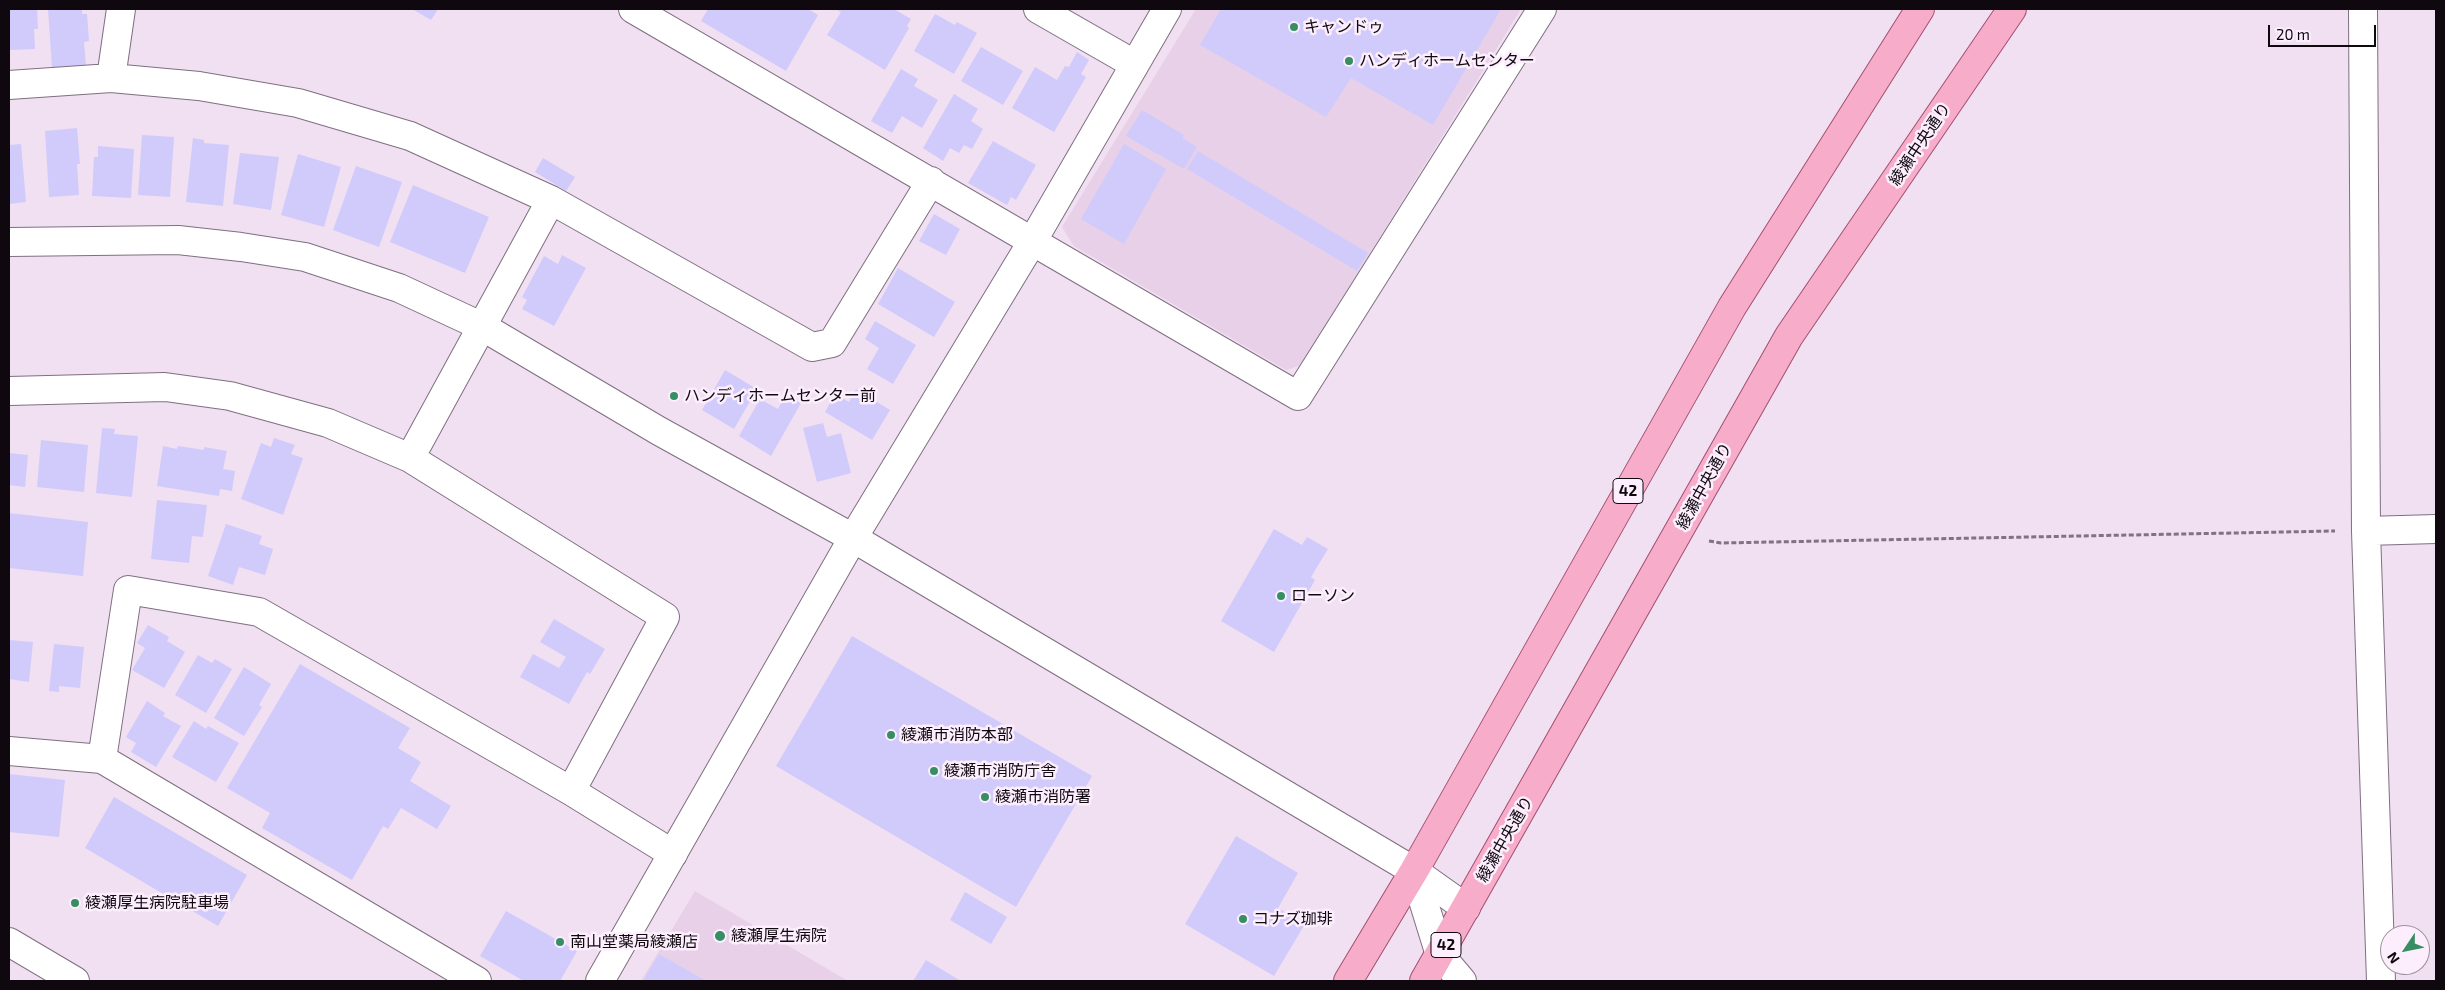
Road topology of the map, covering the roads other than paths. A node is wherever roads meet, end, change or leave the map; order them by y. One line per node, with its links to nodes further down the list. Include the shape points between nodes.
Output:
1 (121, 9): 10 (street)
2 (633, 9): 12 (street)
3 (1038, 9): 9 (street)
4 (1166, 9): 9 (street)
5 (1542, 9): 15 (street, via 1298,396)
6 (1920, 9): 26 (main road, 42, via 1732,306)
7 (2012, 9): 27 (main road, 綾瀬中央通り / 42, via 1789,336)
8 (2364, 9): 20 (street)
9 (1134, 64): 15 (street)
10 (110, 78): 11 (street); 13 (street, via 199,86 298,103 410,136)
11 (9, 86)
12 (931, 181): 13 (street, via 832,343 812,348); 15 (street)
13 (551, 200): 16 (street)
14 (9, 242): 16 (street, via 178,240 305,257 399,288)
15 (1032, 242): 21 (street)
16 (483, 327): 18 (street); 21 (street, via 659,431)
17 (9, 391): 18 (street, via 165,387 230,396 328,423)
18 (410, 458): 24 (street, via 664,617)
19 (2436, 529): 20 (street)
20 (2366, 531): 36 (street)
21 (853, 538): 25 (street); 26 (street)
22 (9, 751): 23 (street)
23 (102, 759): 24 (street, via 128,590 259,612); 31 (street)
24 (571, 791): 25 (street)
25 (673, 854): 32 (street)
26 (1414, 871): 27 (street); 29 (street); 33 (main road, 42)
27 (1466, 908): 29 (main road, 綾瀬中央通り / 42)
28 (9, 942): 30 (street)
29 (1440, 955): 34 (main road, 綾瀬中央通り / 42); 35 (street)
30 (75, 981)
31 (477, 981)
32 (600, 981)
33 (1348, 981)
34 (1424, 981)
35 (1462, 981)
36 (2381, 981)

